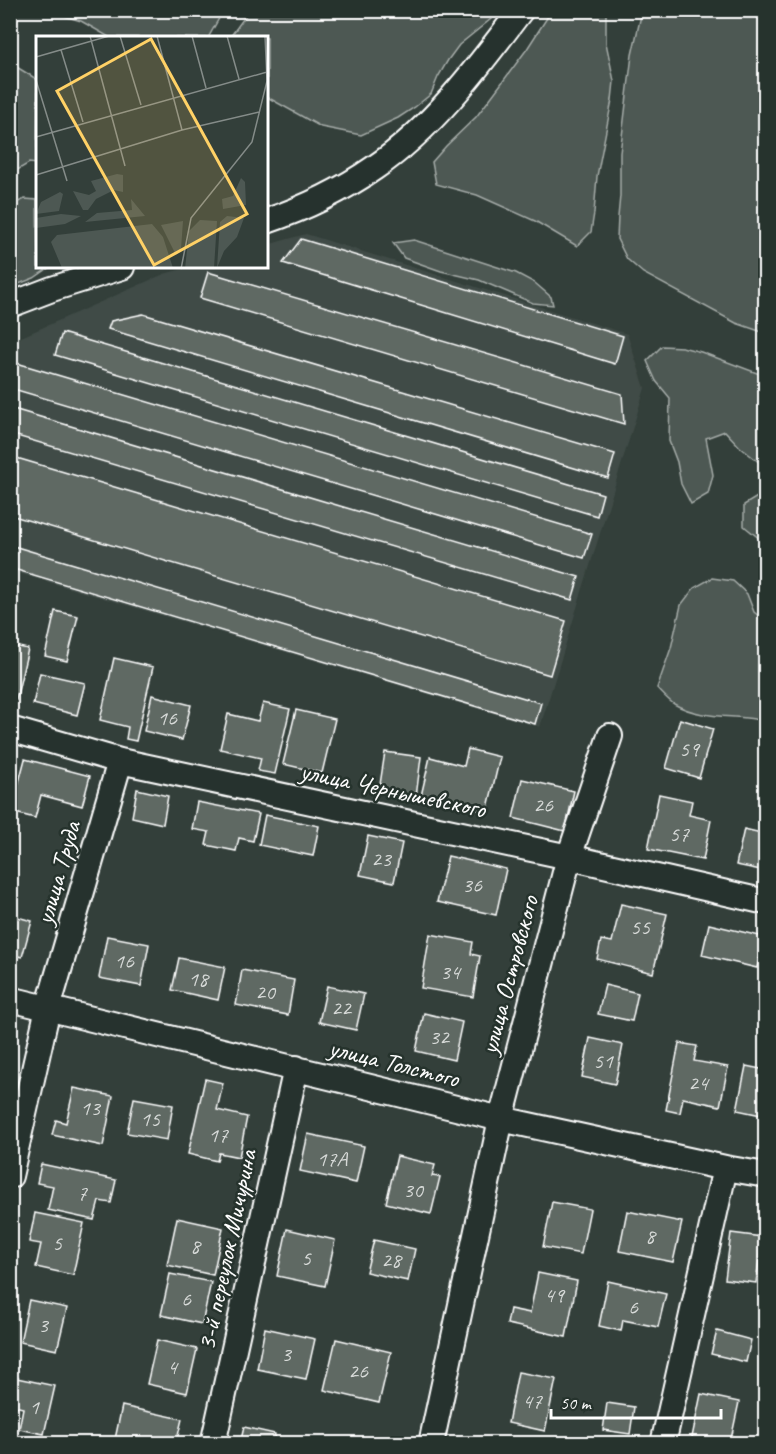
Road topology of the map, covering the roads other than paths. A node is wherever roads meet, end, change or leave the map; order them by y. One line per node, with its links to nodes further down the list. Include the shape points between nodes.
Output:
1 (521, 10): 2 (street, via 449,101 405,144 337,191)
2 (268, 220)
3 (119, 268): 4 (street)
4 (10, 305)
5 (10, 729): 7 (street, улица Чернышевского)
6 (610, 736): 8 (street, улица Островского)
7 (120, 761): 8 (street, улица Чернышевского); 11 (street, улица Труда)
8 (570, 857): 9 (street, улица Чернышевского); 13 (street, улица Островского)
9 (765, 902)
10 (10, 999): 11 (street, улица Толстого)
11 (48, 1008): 12 (street, улица Толстого); 16 (street, улица Труда)
12 (296, 1068): 13 (street, улица Толстого); 17 (street, 3-й переулок Мичурина)
13 (501, 1119): 14 (street, улица Толстого); 18 (street, улица Островского)
14 (725, 1168): 15 (street, улица Толстого); 19 (street)
15 (765, 1175)
16 (10, 1176)
17 (213, 1443)
18 (430, 1443)
19 (663, 1443)

